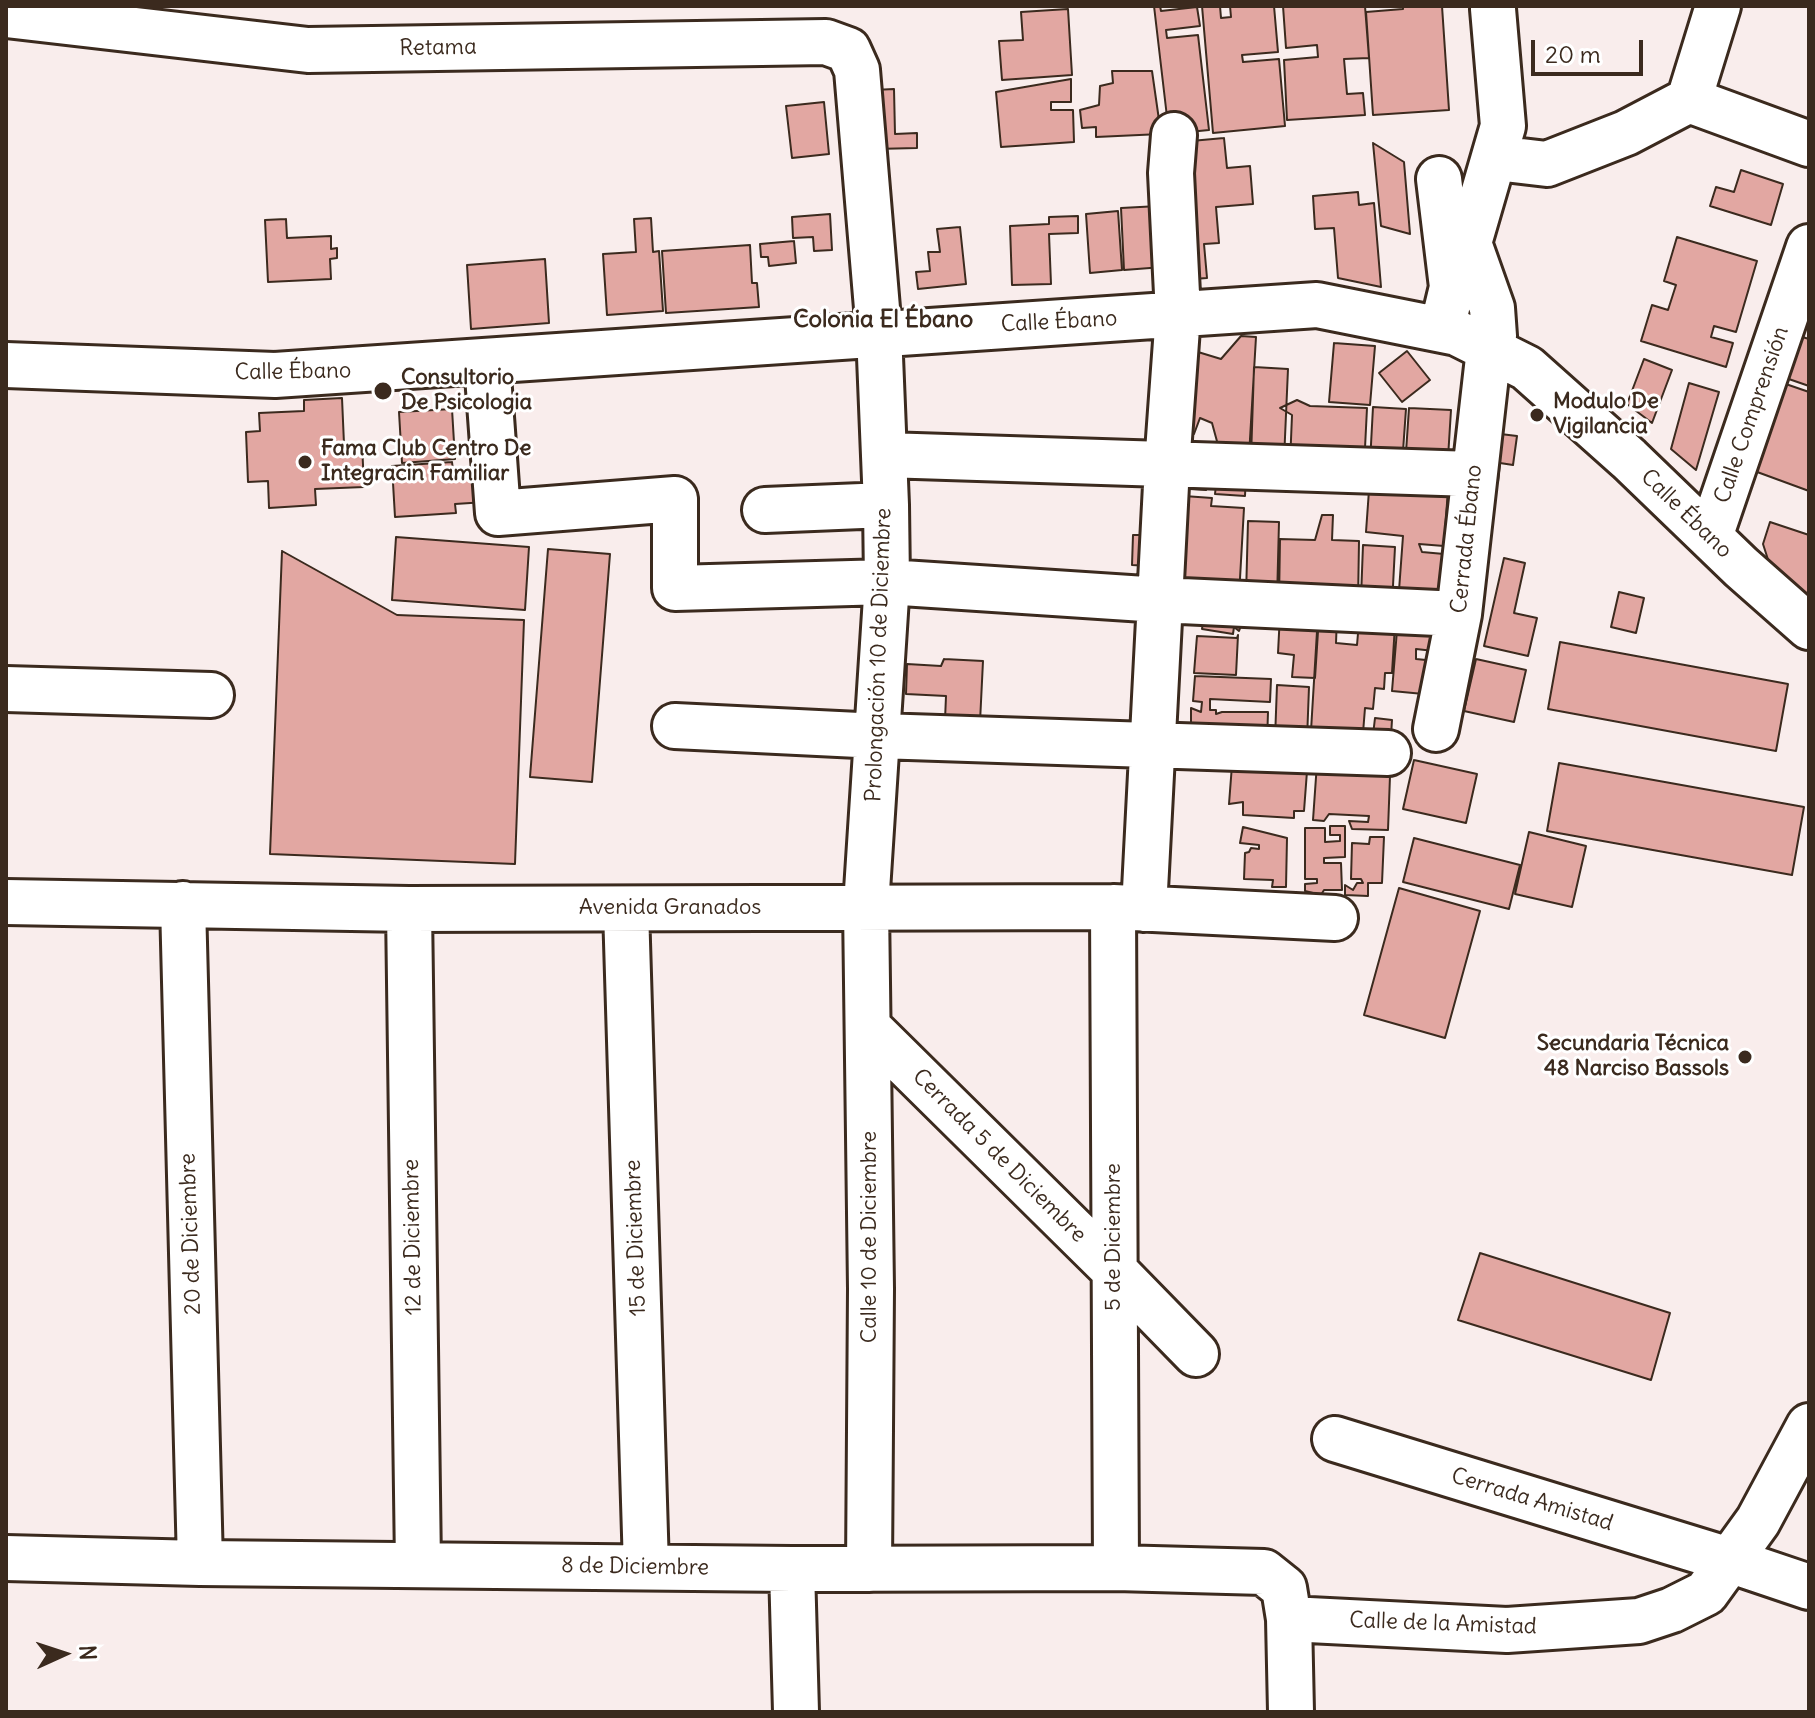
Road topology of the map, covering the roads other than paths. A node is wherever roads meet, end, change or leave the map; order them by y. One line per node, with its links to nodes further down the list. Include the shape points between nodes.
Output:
1 (1718, 6): 5 (street)
2 (1493, 9): 8 (street, via 1503,126)
3 (6, 15): 4 (street, Retama, via 308,50 826,42 848,50)
4 (857, 70): 14 (street, Prolongación 10 de Diciembre)
5 (1689, 100): 7 (street); 8 (street, via 1626,133 1547,164)
6 (1174, 135): 12 (street, 5 de Diciembre)
7 (1809, 144)
8 (1496, 158): 15 (street, via 1469,243 1492,308)
9 (1439, 179): 13 (street, via 1452,287)
10 (1809, 247): 23 (street, Calle Comprensión)
11 (1511, 277): 15 (street, via 1509,308)
12 (1178, 314): 13 (street, Calle Ébano, via 1317,305); 14 (street, Calle Ébano); 19 (street, 5 de Diciembre)
13 (1442, 329): 15 (street, Calle Ébano)
14 (879, 332): 16 (street, Calle Ébano); 18 (street, Prolongación 10 de Diciembre)
15 (1491, 350): 20 (street, Cerrada Ébano); 23 (street, Calle Ébano, via 1527,368)
16 (487, 362): 17 (street, Calle Ébano, via 275,375); 24 (street, via 498,513 675,499 675,588)
17 (6, 365)
18 (885, 455): 19 (street); 21 (street, Prolongación 10 de Diciembre)
19 (1167, 466): 20 (street); 25 (street, 5 de Diciembre)
20 (1473, 474): 26 (street, Cerrada Ébano)
21 (886, 505): 22 (street); 24 (street, Prolongación 10 de Diciembre)
22 (765, 510)
23 (1710, 537): 27 (street, Calle Ébano)
24 (887, 582): 25 (street); 32 (street, Prolongación 10 de Diciembre)
25 (1160, 600): 26 (street); 33 (street, 5 de Diciembre)
26 (1459, 614): 31 (street, Cerrada Ébano)
27 (1809, 627)
28 (6, 689): 29 (street)
29 (211, 695)
30 (675, 726): 32 (street)
31 (1436, 729)
32 (879, 736): 33 (street); 37 (street, Prolongación 10 de Diciembre)
33 (1153, 745): 34 (street); 38 (street, 5 de Diciembre)
34 (1388, 753)
35 (6, 902): 36 (street, Avenida Granados)
36 (183, 904): 39 (street, Avenida Granados); 49 (street, 20 de Diciembre)
37 (866, 906): 38 (street, Avenida Granados); 40 (street, Avenida Granados); 42 (street, Calle 10 de Diciembre)
38 (1129, 908): 41 (street, Avenida Granados); 43 (street, 5 de Diciembre)
39 (409, 909): 40 (street, Avenida Granados); 50 (street, 12 de Diciembre)
40 (626, 909): 51 (street, 15 de Diciembre)
41 (1335, 918)
42 (868, 1027): 43 (street, Cerrada 5 de Diciembre); 54 (street, Calle 10 de Diciembre)
43 (1114, 1270): 44 (street, Cerrada 5 de Diciembre); 52 (street, 5 de Diciembre)
44 (1196, 1354)
45 (1809, 1426): 48 (street, Calle de la Amistad, via 1758,1521)
46 (1335, 1439): 48 (street, Cerrada Amistad)
47 (6, 1558): 49 (street, 8 de Diciembre)
48 (1729, 1560): 55 (street); 56 (street, Calle de la Amistad, via 1706,1593 1639,1621 1507,1630)
49 (200, 1563): 50 (street, 8 de Diciembre)
50 (418, 1565): 51 (street, 8 de Diciembre)
51 (646, 1567): 53 (street, 8 de Diciembre)
52 (1116, 1568): 54 (street, 8 de Diciembre); 56 (street, 8 de Diciembre, via 1264,1572 1284,1588)
53 (792, 1569): 54 (street, 8 de Diciembre); 57 (street)
54 (869, 1569)
55 (1809, 1587)
56 (1289, 1619): 58 (street)
57 (796, 1712)
58 (1291, 1712)

